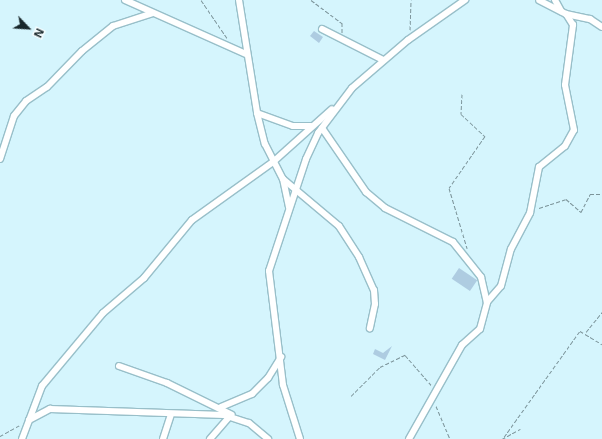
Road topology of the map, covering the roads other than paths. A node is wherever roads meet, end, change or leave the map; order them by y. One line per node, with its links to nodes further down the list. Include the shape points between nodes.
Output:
1 (126, 0): 7 (street)
2 (239, 0): 10 (street)
3 (465, 0): 11 (street)
4 (539, 0): 6 (street)
5 (555, 0): 6 (street)
6 (564, 13): 8 (street, via 590,19); 21 (street, via 573,29 565,85 574,130 565,146 537,172 527,220 511,249 501,286)
7 (150, 14): 10 (street); 16 (street, via 113,26 82,51 47,87 26,101 14,116)
8 (602, 27)
9 (322, 29): 11 (street)
10 (246, 54): 13 (street)
11 (383, 60): 12 (street)
12 (339, 103): 14 (street); 15 (street)
13 (257, 113): 14 (street, via 293,126); 17 (street)
14 (311, 126): 17 (street)
15 (322, 128): 19 (street); 21 (street, via 366,192 385,208 445,236 481,277)
16 (0, 159)
17 (273, 162): 18 (street); 28 (street, via 192,220 144,278 104,313 42,386)
18 (283, 179): 19 (street); 20 (street)
19 (297, 187): 20 (street); 22 (street, via 338,226 359,257 374,290 375,304)
20 (290, 210): 23 (street, via 269,271)
21 (487, 302): 34 (street, via 480,329 462,345 435,397)
22 (370, 328)
23 (281, 357): 25 (street, via 268,378 252,394); 33 (street, via 283,385)
24 (119, 366): 25 (street)
25 (220, 407): 27 (street)
26 (171, 414): 27 (street); 28 (street, via 50,409 39,412); 30 (street)
27 (231, 416): 31 (street); 32 (street, via 250,423)
28 (28, 421): 29 (street)
29 (22, 439)
30 (162, 439)
31 (210, 439)
32 (268, 439)
33 (300, 439)
34 (408, 439)

